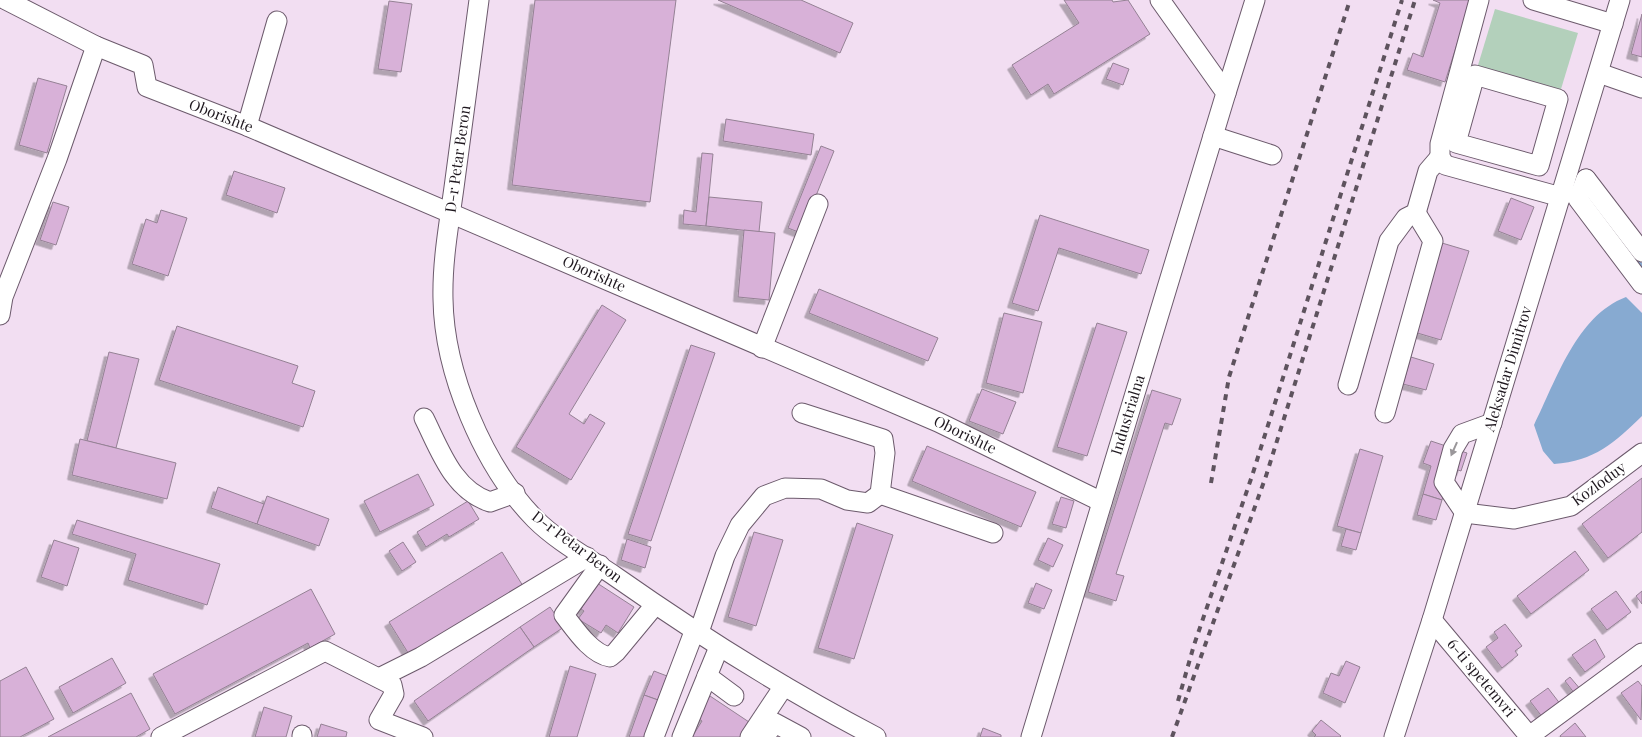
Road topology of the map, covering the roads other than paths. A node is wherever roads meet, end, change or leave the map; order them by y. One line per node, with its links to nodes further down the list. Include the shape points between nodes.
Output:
1 (6, 0): 10 (street)
2 (479, 0): 21 (street, D-r Petar Beron)
3 (1160, 0): 13 (street)
4 (1255, 0): 13 (street, Industrialna)
5 (1479, 0): 18 (street, via 1440,144)
6 (1534, 0): 9 (street)
7 (1620, 0): 9 (street, Aleksadar Dimitrov)
8 (277, 21): 15 (street)
9 (1613, 24): 11 (street, Aleksadar Dimitrov)
10 (96, 46): 15 (street, Oborishte, via 143,65 147,87); 25 (street, via 57,159 2,297)
11 (1598, 73): 12 (street); 19 (street, Aleksadar Dimitrov)
12 (1642, 88)
13 (1226, 93): 16 (street, Industrialna)
14 (1558, 99): 14 (street, via 1475,75 1456,143 1539,166)
15 (247, 126): 21 (street, Oborishte)
16 (1213, 136): 17 (street); 35 (street, Industrialna)
17 (1272, 156)
18 (1440, 157): 19 (street, via 1445,165); 22 (street, via 1428,171)
19 (1561, 197): 31 (street, Aleksadar Dimitrov)
20 (818, 204): 26 (street)
21 (450, 212): 26 (street, Oborishte); 33 (street, D-r Petar Beron, via 443,298 446,338 462,400 479,437)
22 (1416, 213): 27 (street, via 1406,218 1389,241); 29 (street, via 1433,242)
23 (1642, 252): 24 (street, via 1586,179 1578,199)
24 (1642, 284)
25 (0, 316)
26 (762, 348): 35 (street, Oborishte, via 938,422)
27 (1348, 384)
28 (802, 412): 34 (street, via 883,439 885,453)
29 (1385, 413)
30 (424, 418): 33 (street, via 451,472 467,490 490,502)
31 (1492, 423): 36 (street, Aleksadar Dimitrov); 36 (street, one-way to 36, via 1462,434 1453,449 1444,482)
32 (1642, 453): 36 (street, Kozloduy, via 1571,506 1514,519)
33 (515, 493): 38 (street, D-r Petar Beron, via 537,520)
34 (880, 494): 37 (street); 41 (street, via 868,503 847,500 821,490 785,488 764,496 740,525)
35 (1102, 502): 56 (street, Industrialna)
36 (1465, 513): 40 (street, Aleksadar Dimitrov)
37 (993, 532)
38 (595, 562): 39 (street, D-r Petar Beron); 39 (street, via 564,615 603,656 610,657 616,652); 45 (street)
39 (655, 605): 41 (street, D-r Petar Beron)
40 (1432, 620): 57 (street, Aleksadar Dimitrov); 58 (street, 6-ti spetemvri)
41 (696, 633): 42 (street, D-r Petar Beron); 50 (street)
42 (719, 647): 44 (street); 46 (street, D-r Petar Beron)
43 (1642, 653): 58 (street)
44 (707, 676): 47 (street); 51 (street)
45 (386, 682): 48 (street, via 325,651); 49 (street, via 394,694 379,720)
46 (784, 686): 52 (street); 55 (street, D-r Petar Beron)
47 (734, 696)
48 (161, 737)
49 (423, 737)
50 (654, 737)
51 (682, 737)
52 (750, 737)
53 (764, 737): 54 (street, via 774,723)
54 (801, 737)
55 (876, 737)
56 (1031, 737)
57 (1394, 737)
58 (1529, 737)

